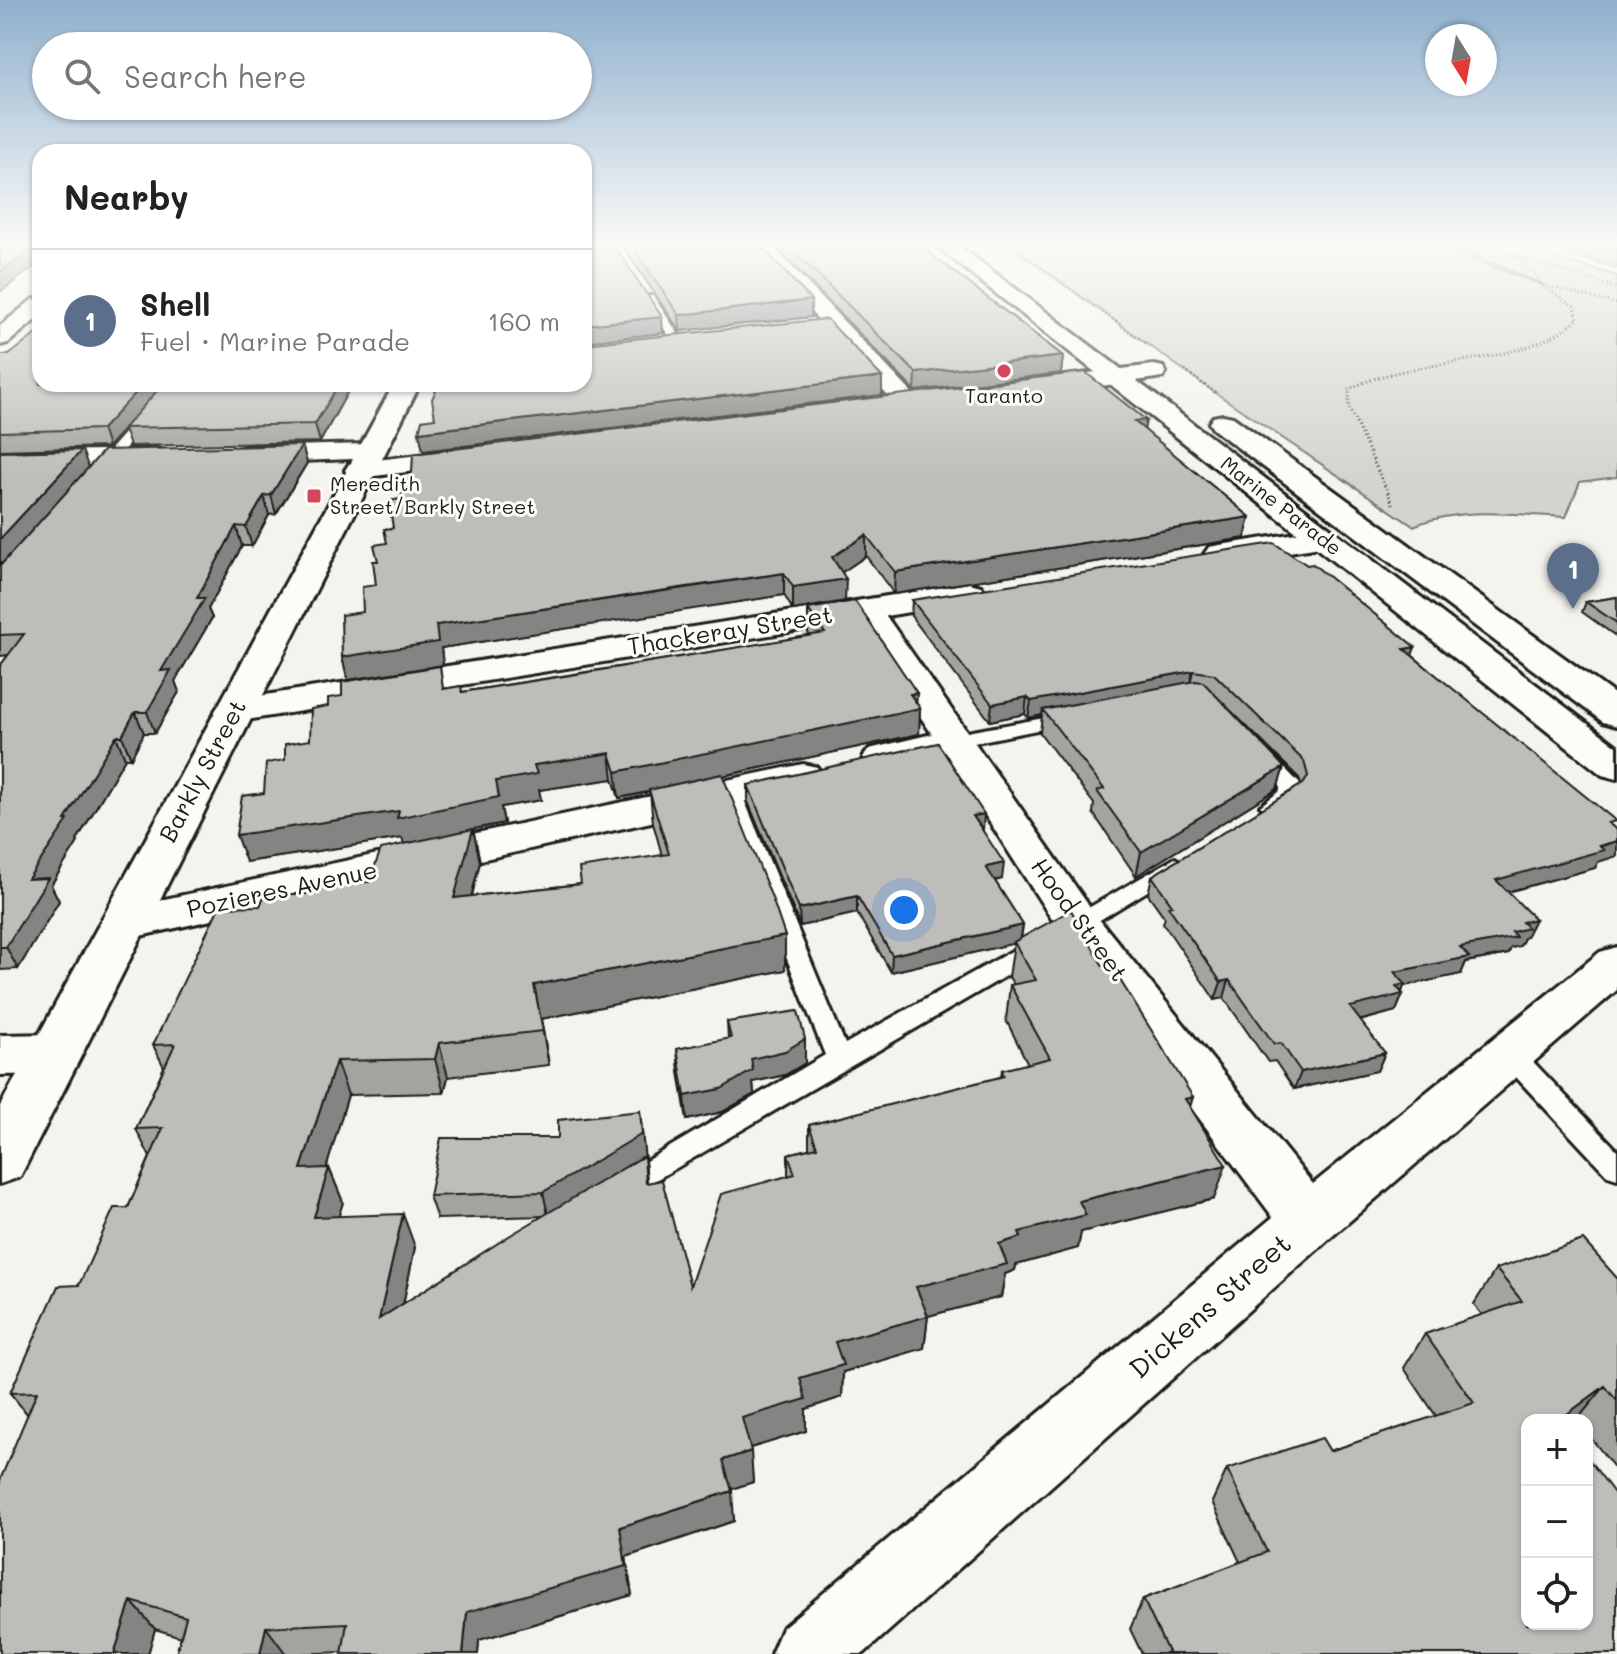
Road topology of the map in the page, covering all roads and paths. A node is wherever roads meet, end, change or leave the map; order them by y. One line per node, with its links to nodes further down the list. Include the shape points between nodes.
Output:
1 (19, 322): 8 (street)
2 (670, 322): 9 (lane)
3 (1045, 322): 12 (main road, Marine Parade)
4 (1101, 322): 13 (path)
5 (1575, 322): 26 (path, via 1564,333 1524,345 1374,377 1349,389 1348,404)
6 (835, 324): 7 (street); 17 (street)
7 (804, 328)
8 (0, 338)
9 (686, 341): 10 (street)
10 (646, 345)
11 (1128, 353): 13 (main road, Marine Parade)
12 (1116, 377): 13 (street); 14 (street); 27 (main road, Marine Parade)
13 (1182, 381): 32 (main road, Marine Parade)
14 (1014, 385): 17 (path)
15 (167, 392): 22 (lane)
16 (403, 392): 24 (main road, Barkly Street)
17 (922, 398): 18 (street)
18 (877, 407)
19 (501, 453): 24 (street)
20 (220, 455): 24 (street)
21 (188, 456): 22 (street)
22 (109, 458): 23 (street); 25 (lane)
23 (0, 460)
24 (364, 461): 31 (main road, Barkly Street)
25 (85, 485)
26 (1396, 512)
27 (1322, 538): 28 (street); 36 (main road, Marine Parade)
28 (1189, 559)
29 (1003, 588): 30 (street, Thackeray Street)
30 (864, 609): 31 (street, Thackeray Street); 34 (street, Hood Street)
31 (234, 711): 40 (main road, Barkly Street)
32 (1617, 714)
33 (1081, 716): 34 (lane)
34 (956, 740): 37 (street, Pozieres Avenue); 41 (street, Hood Street)
35 (1247, 740): 38 (lane, via 1290,784 1290,794)
36 (1617, 766)
37 (731, 792): 40 (street, Pozieres Avenue); 46 (lane)
38 (1251, 819)
39 (1198, 851): 41 (lane)
40 (122, 924): 43 (main road, Barkly Street)
41 (1078, 924): 46 (lane); 50 (street, Hood Street)
42 (1617, 964): 45 (street, Dickens Street)
43 (55, 1054): 44 (street); 47 (main road, Barkly Street)
44 (0, 1055)
45 (1511, 1055): 48 (lane); 50 (street, Dickens Street)
46 (839, 1059): 49 (lane)
47 (0, 1160)
48 (1617, 1168)
49 (611, 1196)
50 (1309, 1221): 51 (street, Dickens Street)
51 (808, 1654)

